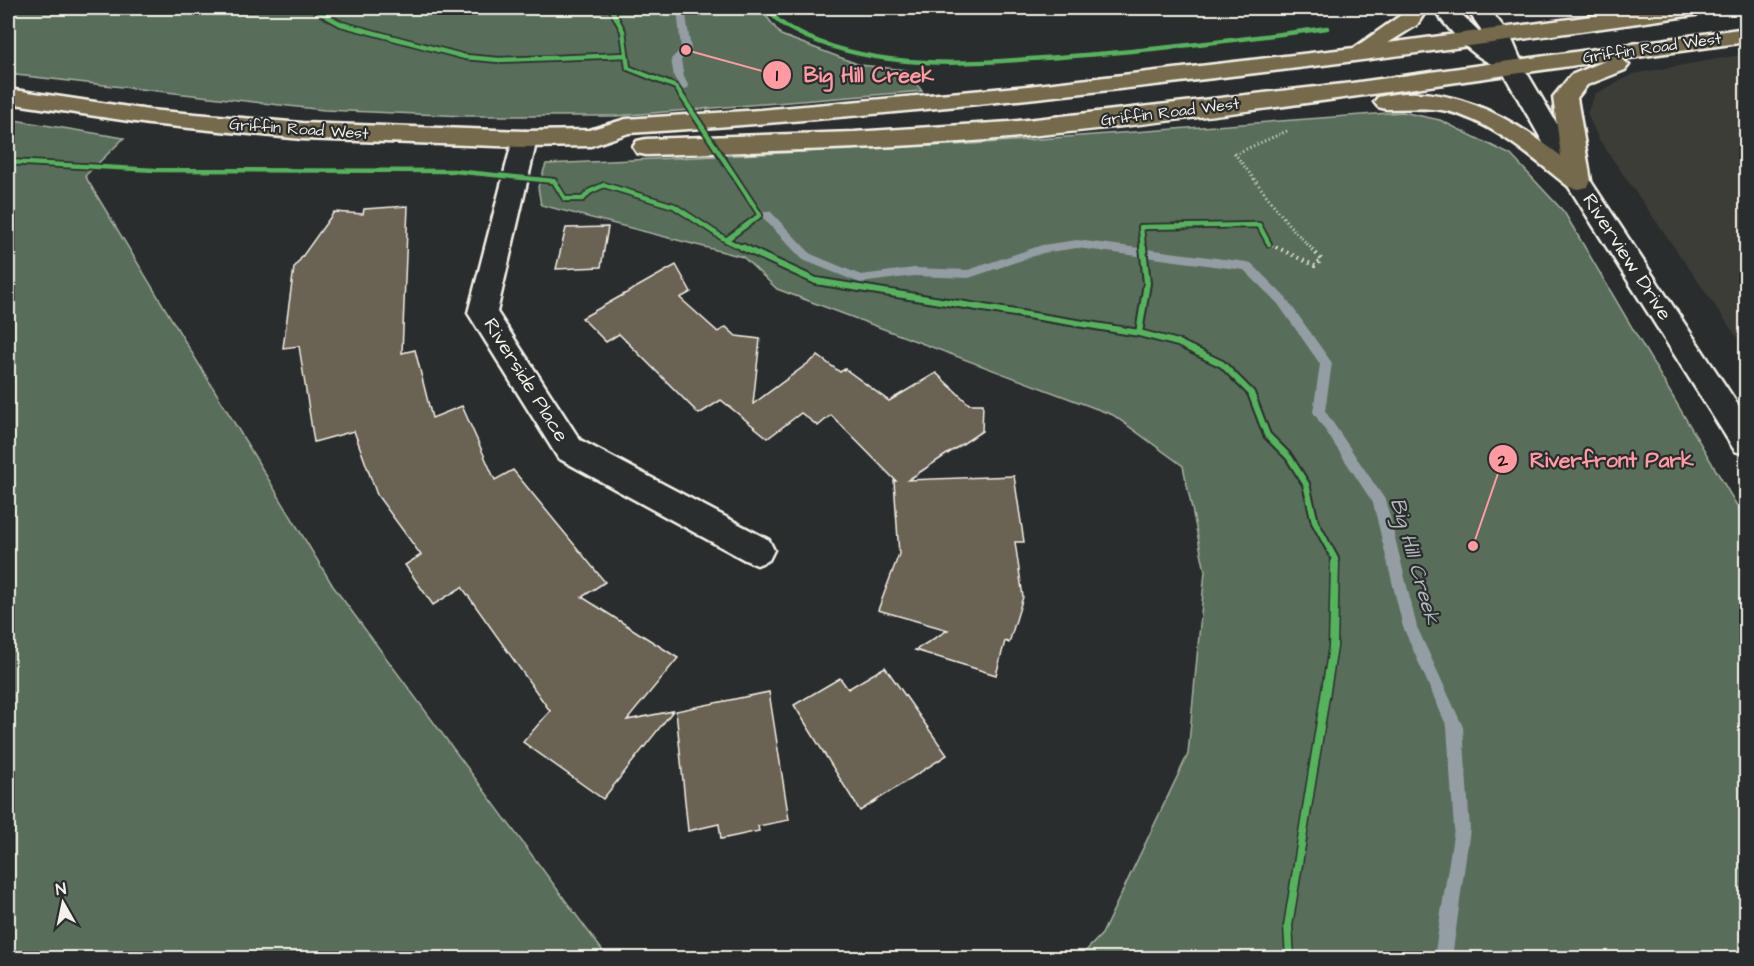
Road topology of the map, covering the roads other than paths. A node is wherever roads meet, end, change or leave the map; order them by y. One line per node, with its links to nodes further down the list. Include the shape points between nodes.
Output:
1 (1417, 8): 11 (main road, via 1409,20)
2 (1444, 8): 9 (street)
3 (1477, 8): 7 (street)
4 (1562, 8): 6 (main road)
5 (1695, 8): 6 (main road, Griffin Road West)
6 (1628, 17): 7 (main road, Griffin Road West)
7 (1499, 35): 9 (main road, Griffin Road West); 12 (street)
8 (1746, 35): 10 (main road, Griffin Road West)
9 (1472, 39): 11 (main road, Griffin Road West); 12 (street)
10 (1669, 46): 12 (main road, Griffin Road West); 17 (main road, via 1589,75 1571,87 1565,97)
11 (1352, 55): 15 (main road, Griffin Road West, via 906,106 626,126)
12 (1512, 68): 14 (main road, Griffin Road West); 17 (street, Riverview Drive)
13 (8, 96): 16 (main road, Griffin Road West, via 149,117 302,131)
14 (1252, 102): 15 (main road, Griffin Road West, via 1009,130 854,140 624,148); 17 (main road, via 1449,104 1504,129)
15 (591, 138): 16 (main road, Griffin Road West)
16 (525, 139): 19 (street, Riverside Place, via 482,313 569,449)
17 (1578, 181): 18 (street, Riverview Drive)
18 (1746, 442)
19 (757, 550)

